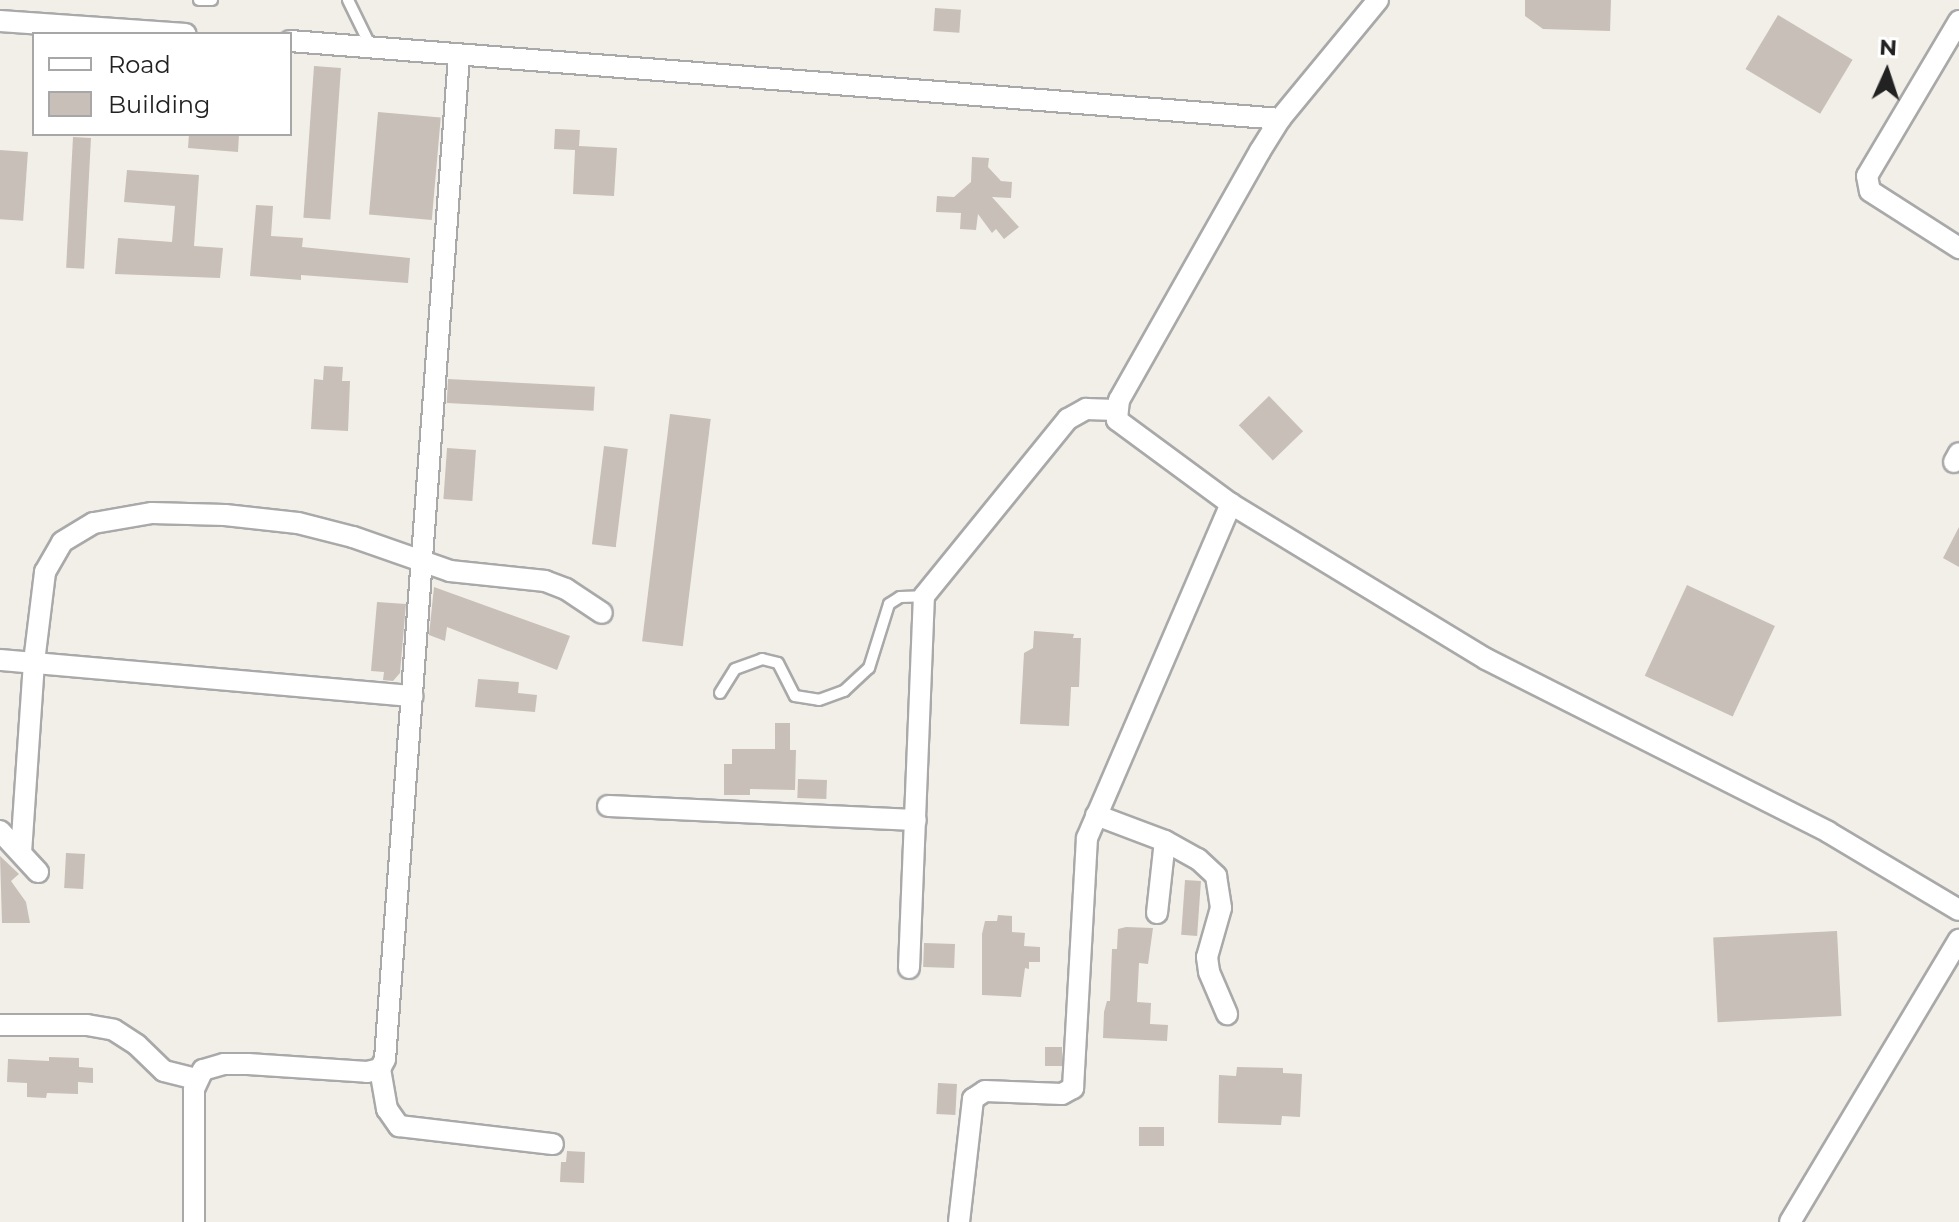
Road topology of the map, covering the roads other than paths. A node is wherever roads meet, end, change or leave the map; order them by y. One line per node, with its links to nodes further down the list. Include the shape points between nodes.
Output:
1 (199, 0): 2 (lane)
2 (212, 0)
3 (348, 0): 9 (lane)
4 (1378, 0): 11 (street)
5 (0, 21): 7 (street)
6 (1959, 21): 12 (street, via 1875,159 1867,186)
7 (157, 32)
8 (292, 41): 9 (street)
9 (371, 47): 10 (street)
10 (459, 57): 11 (street); 15 (street)
11 (1280, 119): 13 (street)
12 (1959, 248)
13 (1116, 410): 14 (street, via 1122,426); 16 (street, via 1086,409 1068,419)
14 (1231, 504): 23 (street); 29 (street, via 1486,659 1828,832)
15 (423, 563): 17 (street, via 545,581); 19 (street, via 298,523 182,513 109,518 79,528 50,557); 21 (street)
16 (924, 596): 20 (lane, via 900,597 889,604 869,668 844,691 819,700 795,696 778,663 762,659 735,669); 24 (street)
17 (602, 613)
18 (0, 660): 19 (street)
19 (34, 662): 21 (street); 27 (street)
20 (720, 693)
21 (412, 696): 35 (street, via 385,1059)
22 (608, 806): 24 (street)
23 (1096, 815): 26 (street); 39 (street, via 1085,853 1073,1088 1062,1094 985,1091 973,1099)
24 (916, 820): 32 (street)
25 (0, 831): 27 (street)
26 (1165, 841): 30 (street); 33 (street, via 1216,876 1222,901 1207,957)
27 (21, 853): 28 (street)
28 (38, 872)
29 (1959, 910)
30 (1157, 913)
31 (1959, 940): 40 (street)
32 (909, 968)
33 (1227, 1014)
34 (0, 1025): 36 (street, via 114,1030 164,1071)
35 (380, 1069): 36 (street, via 224,1064 203,1070); 37 (street, via 387,1109 399,1126)
36 (197, 1079): 38 (street)
37 (553, 1144)
38 (194, 1222)
39 (959, 1222)
40 (1790, 1222)

